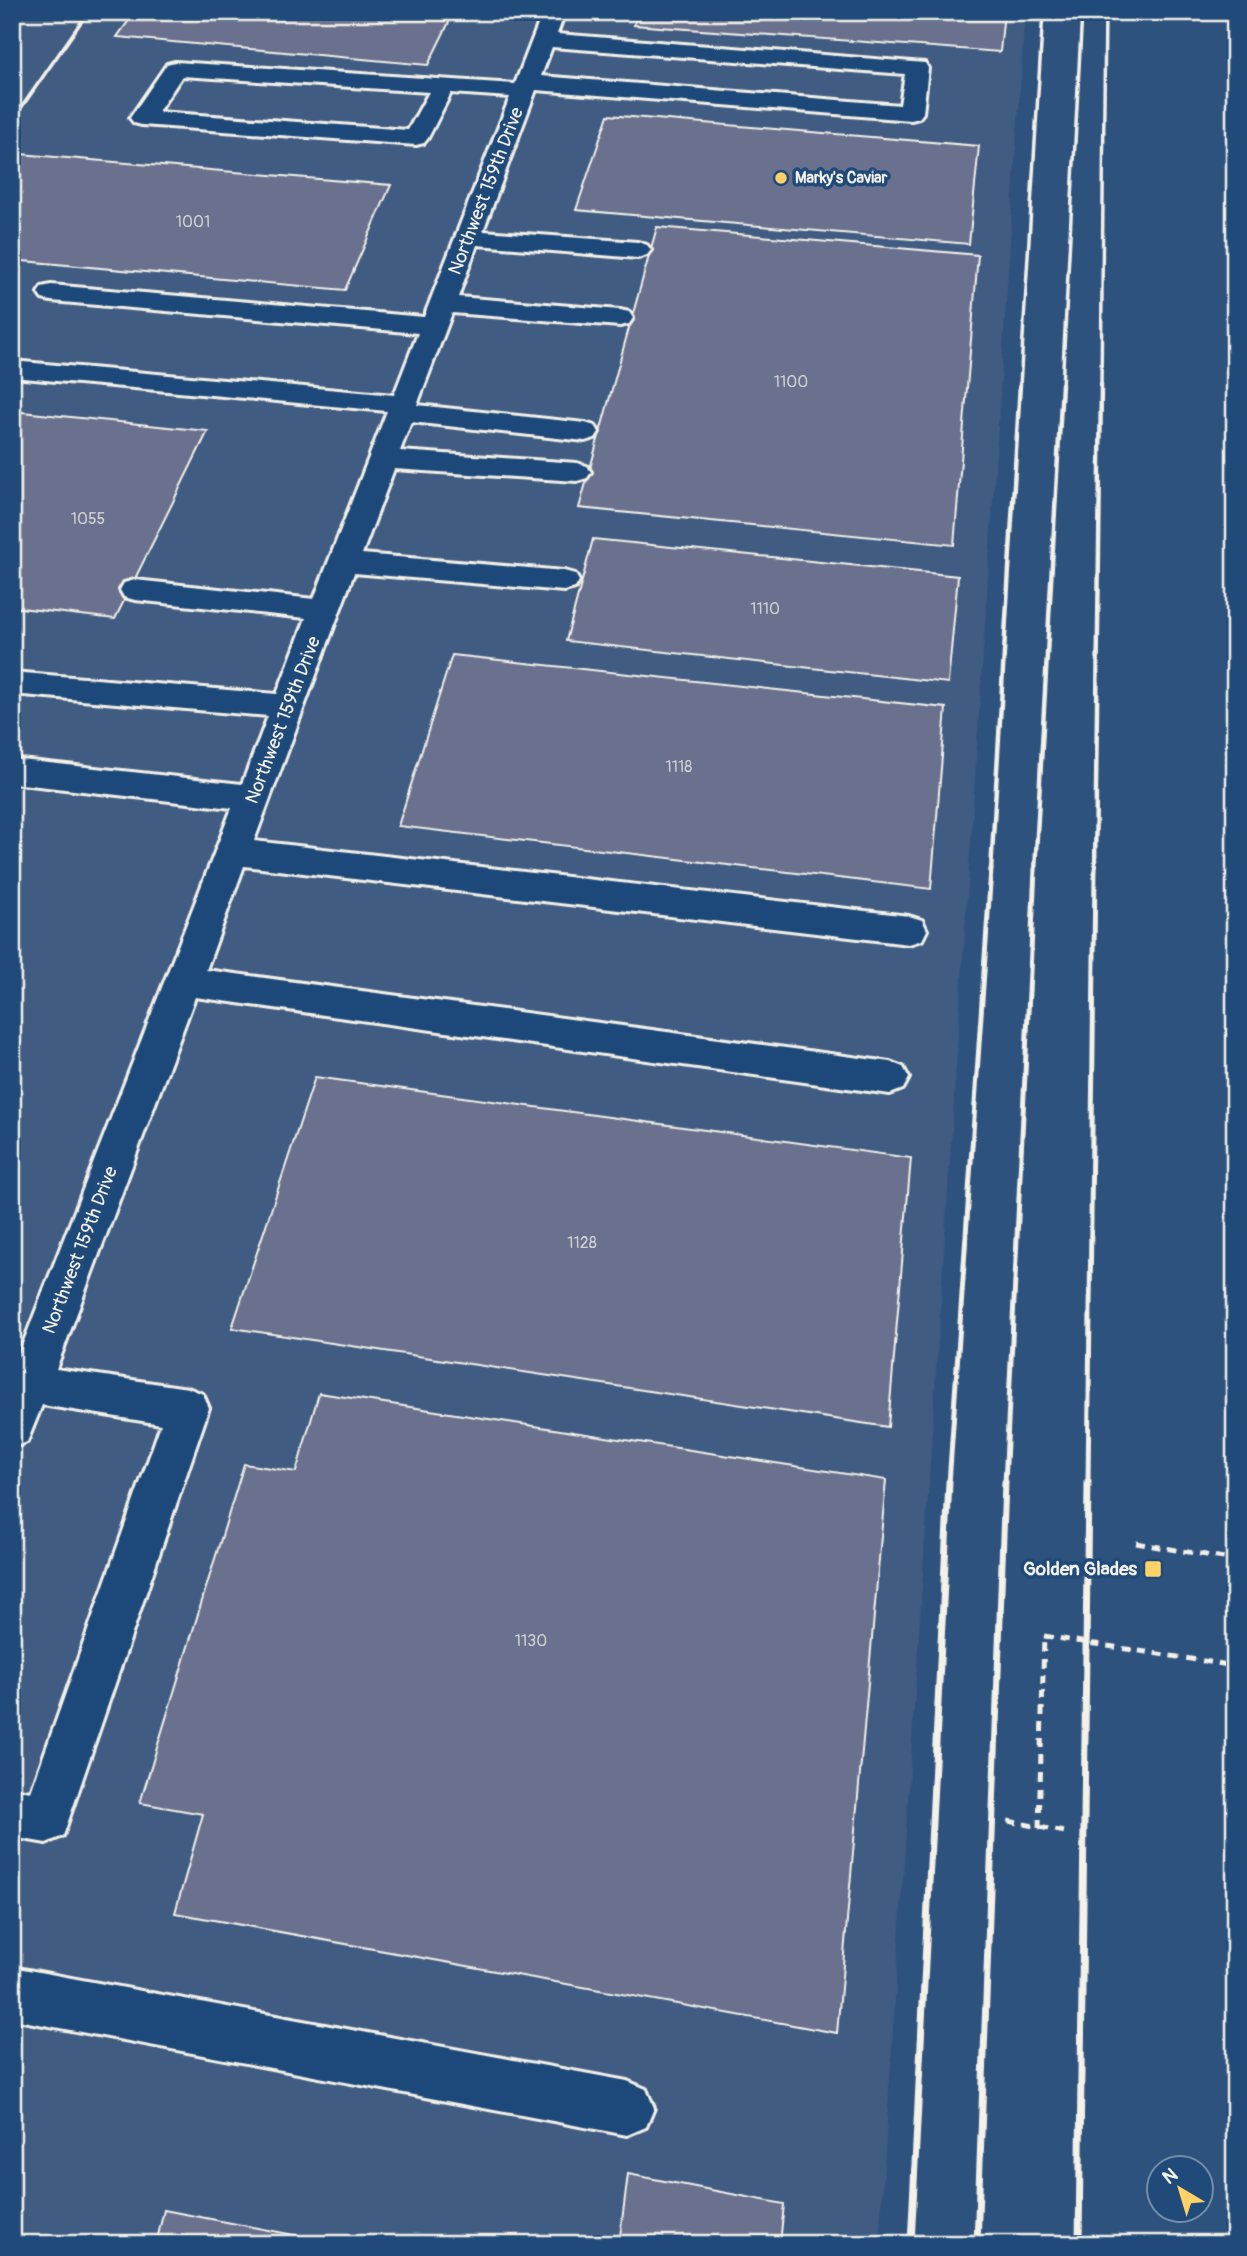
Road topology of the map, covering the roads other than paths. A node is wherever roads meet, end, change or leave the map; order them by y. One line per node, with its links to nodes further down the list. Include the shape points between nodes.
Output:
1 (549, 26): 3 (street, Northwest 159th Drive); 3 (street, via 917,68 911,113)
2 (443, 87): 2 (street, via 174,69 142,118 416,138); 3 (street)
3 (526, 87): 4 (street, Northwest 159th Drive)
4 (468, 236): 5 (street); 7 (street, Northwest 159th Drive)
5 (638, 250)
6 (51, 293): 7 (street)
7 (438, 315): 8 (street); 10 (street, Northwest 159th Drive)
8 (620, 318)
9 (12, 369): 10 (street)
10 (402, 408): 11 (street); 12 (street, Northwest 159th Drive)
11 (585, 432)
12 (383, 459): 13 (street); 14 (street, Northwest 159th Drive)
13 (577, 472)
14 (344, 562): 15 (street); 17 (street, Northwest 159th Drive)
15 (564, 581)
16 (135, 590): 17 (street)
17 (325, 610): 19 (street, Northwest 159th Drive)
18 (12, 683): 19 (street)
19 (289, 706): 21 (street, Northwest 159th Drive)
20 (12, 771): 21 (street)
21 (253, 798): 22 (street, Northwest 159th Drive)
22 (233, 852): 23 (street); 24 (street, Northwest 159th Drive)
23 (909, 930)
24 (183, 981): 25 (street); 26 (street, Northwest 159th Drive)
25 (890, 1079)
26 (29, 1384): 27 (street, Northwest 159th Drive); 28 (street, via 188,1408 46,1819)
27 (12, 1428)
28 (12, 1813)
29 (12, 1993): 30 (street)
30 (627, 2108)

